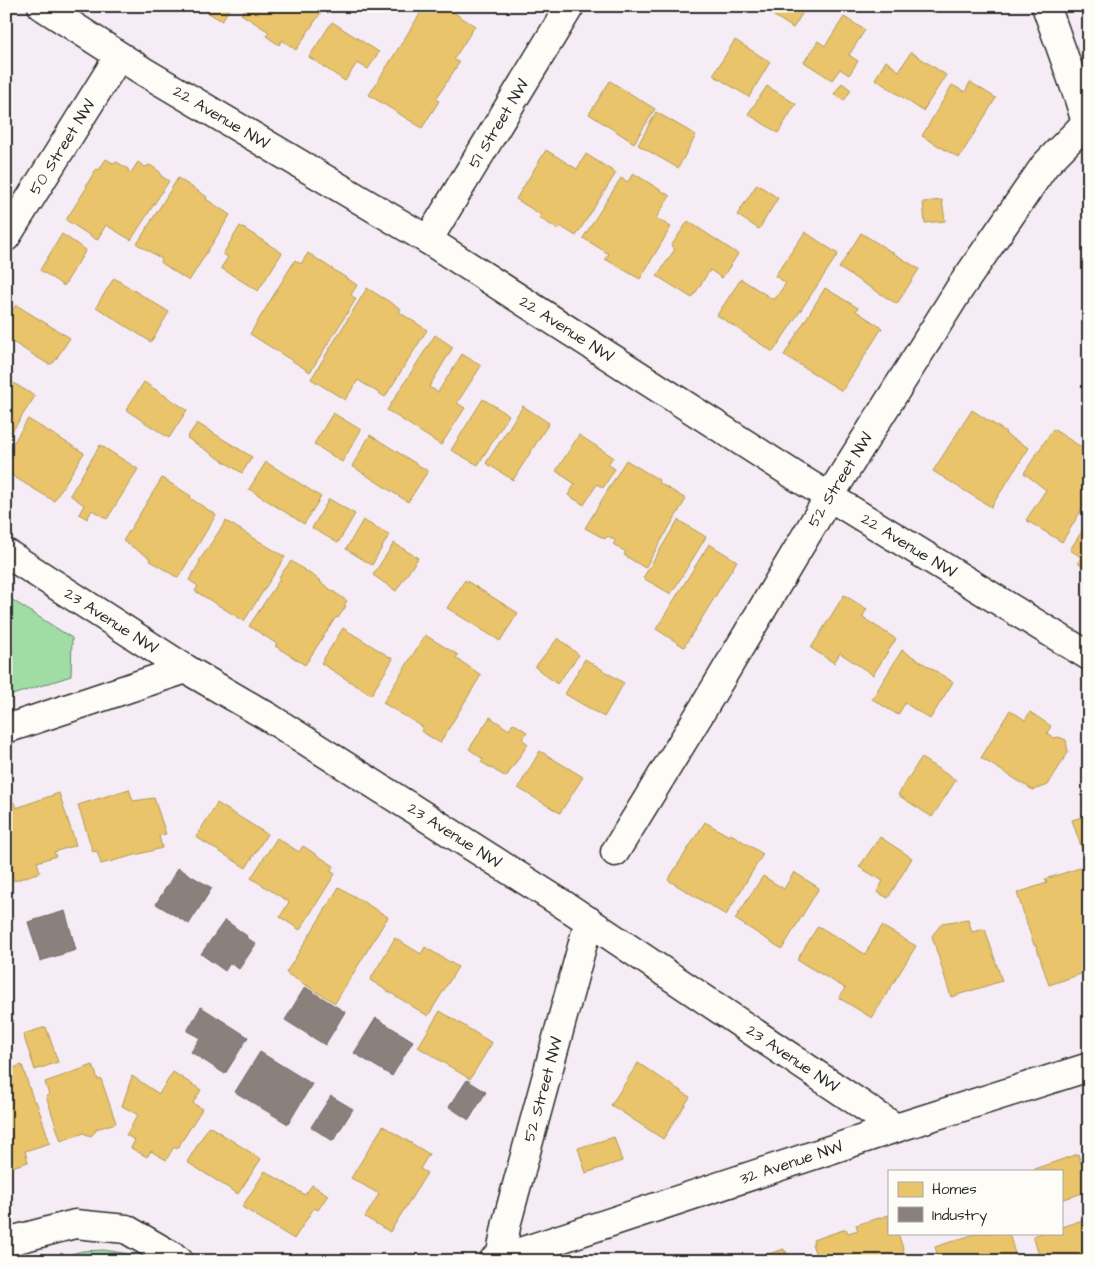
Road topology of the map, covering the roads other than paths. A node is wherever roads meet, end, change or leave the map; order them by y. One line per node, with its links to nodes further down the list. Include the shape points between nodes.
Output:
1 (42, 6): 4 (street, 22 Avenue NW)
2 (570, 6): 7 (street, 51 Street NW)
3 (1046, 6): 5 (street)
4 (119, 56): 6 (street, 50 Street NW); 7 (street, 22 Avenue NW)
5 (1087, 128): 8 (street, 52 Street NW, via 1045,165 960,288)
6 (6, 237)
7 (428, 240): 8 (street, 22 Avenue NW)
8 (830, 497): 10 (street, 22 Avenue NW); 13 (street, 52 Street NW)
9 (6, 553): 11 (street, 23 Avenue NW)
10 (1089, 656)
11 (186, 669): 12 (street); 14 (street, 23 Avenue NW, via 270,718)
12 (6, 729)
13 (615, 852)
14 (589, 921): 16 (street, 23 Avenue NW); 18 (street, 52 Street NW)
15 (1089, 1067): 16 (street, 32 Avenue NW)
16 (896, 1128): 18 (street, 32 Avenue NW)
17 (6, 1242): 19 (street, via 75,1224 126,1229)
18 (496, 1260)
19 (179, 1261)

